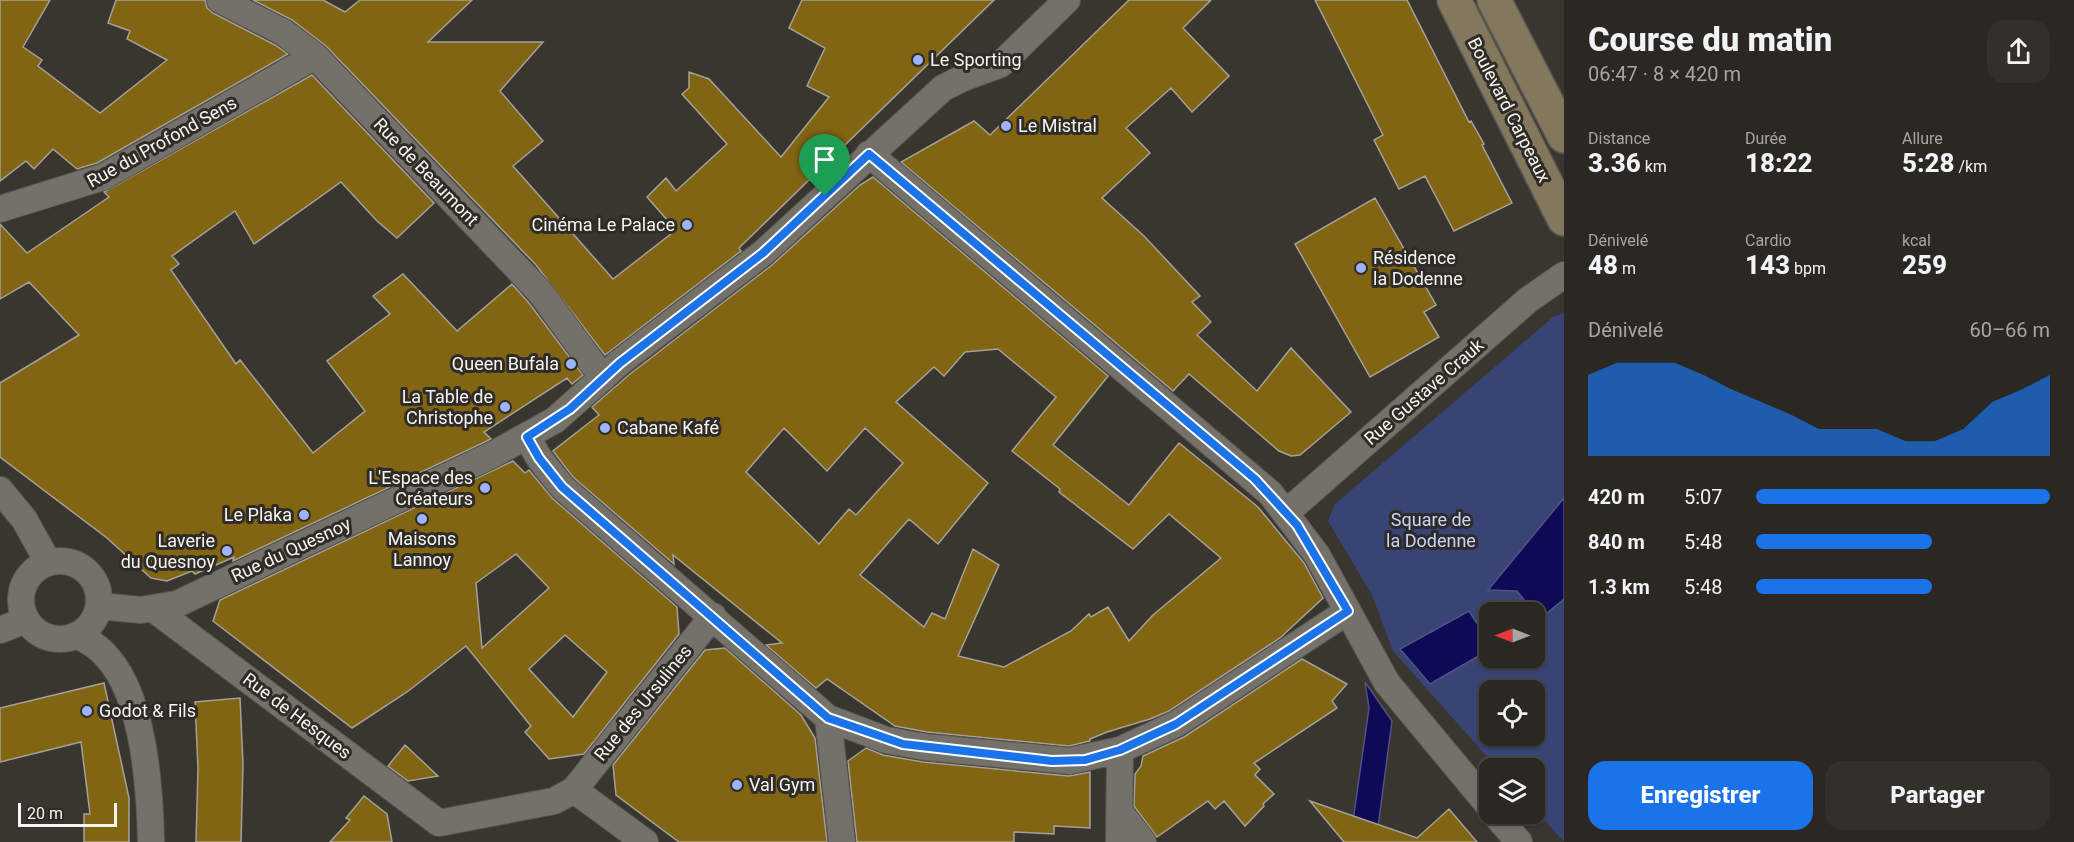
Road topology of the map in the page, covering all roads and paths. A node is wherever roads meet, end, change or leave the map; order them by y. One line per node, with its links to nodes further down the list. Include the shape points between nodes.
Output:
1 (220, 0): 5 (street, Rue de Beaumont, via 284,33)
2 (1067, 0): 7 (street, Rue du Quesnoy, via 1001,64 943,88)
3 (1454, 0): 9 (main road, Boulevard Carpeaux)
4 (1494, 0): 6 (main road, Boulevard Carpeaux)
5 (315, 56): 8 (street, Rue du Profond Sens, via 103,177); 11 (street, Rue de Beaumont, via 541,293)
6 (1564, 136)
7 (869, 154): 11 (street, Rue du Quesnoy, via 763,253); 14 (street, via 1255,479)
8 (0, 209)
9 (1564, 219)
10 (1564, 275): 14 (street, Rue Gustave Crauk, via 1528,300)
11 (603, 378): 12 (street, Rue du Quesnoy, via 570,409)
12 (527, 437): 17 (street, Rue du Quesnoy, via 187,600); 19 (street, via 562,487)
13 (0, 490): 15 (street, via 24,519)
14 (1287, 512): 18 (street)
15 (48, 562): 16 (street, via 70,562 85,570 96,583); 20 (street, via 34,570 22,588)
16 (99, 606): 17 (street, Rue du Quesnoy); 22 (street, via 90,625)
17 (155, 610): 29 (street, Rue de Hesques)
18 (1348, 611): 24 (street, via 1176,724); 26 (street, via 1387,683)
19 (712, 616): 23 (street); 25 (street, Rue des Ursulines)
20 (26, 620): 21 (street); 22 (street, via 51,639)
21 (0, 630)
22 (77, 635): 30 (street, via 109,658 131,703 145,765)
23 (828, 718): 24 (street, via 886,740 936,748 1070,761); 32 (street)
24 (1120, 750): 27 (street)
25 (574, 790): 29 (street, via 554,801); 31 (street)
26 (1479, 794)
27 (1120, 812): 33 (street); 34 (street)
28 (1503, 824): 35 (street)
29 (439, 832)
30 (151, 842)
31 (645, 842)
32 (842, 842)
33 (1119, 842)
34 (1143, 842)
35 (1519, 842)

